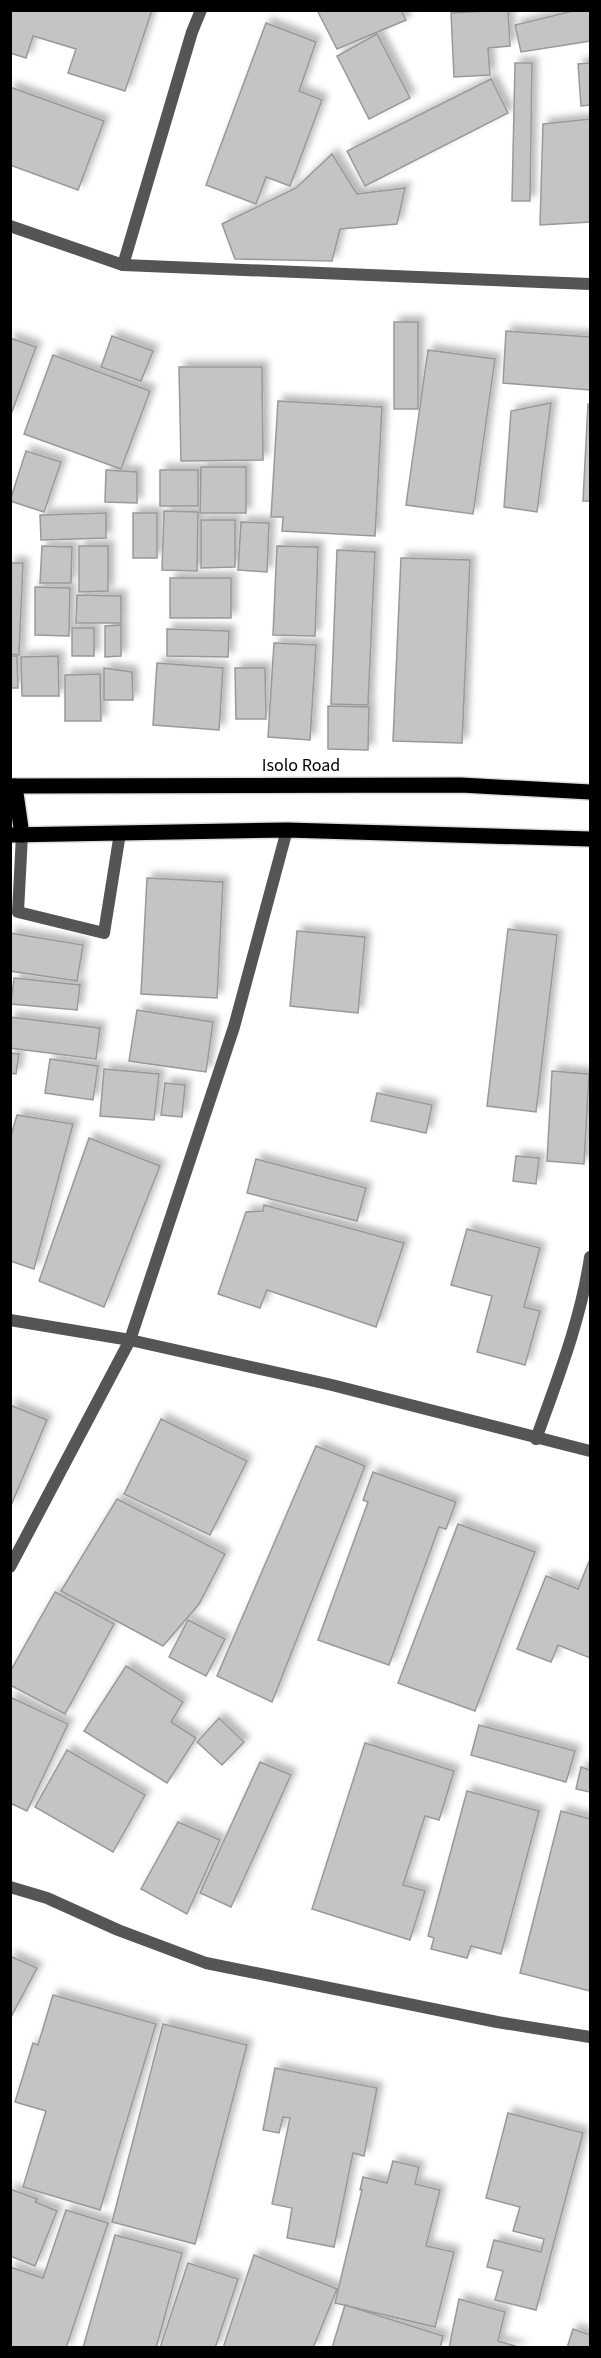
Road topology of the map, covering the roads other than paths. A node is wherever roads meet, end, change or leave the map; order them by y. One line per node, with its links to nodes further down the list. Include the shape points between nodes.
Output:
1 (201, 10): 3 (street)
2 (10, 226): 3 (street)
3 (123, 265): 4 (street)
4 (591, 284)
5 (13, 786): 6 (main road, Isolo Road, via 461,785); 9 (main road)
6 (591, 792)
7 (287, 830): 8 (main road); 10 (main road); 13 (street, via 234,1027)
8 (120, 833): 9 (main road); 9 (street, via 104,933 18,912)
9 (16, 835)
10 (591, 839)
11 (591, 1257): 14 (street, via 586,1287)
12 (10, 1320): 13 (street)
13 (130, 1340): 14 (street, via 332,1385); 16 (street)
14 (536, 1439): 15 (street)
15 (591, 1451)
16 (10, 1566)
17 (10, 1887): 18 (street, via 47,1898 206,1963 497,2022)
18 (591, 2037)

